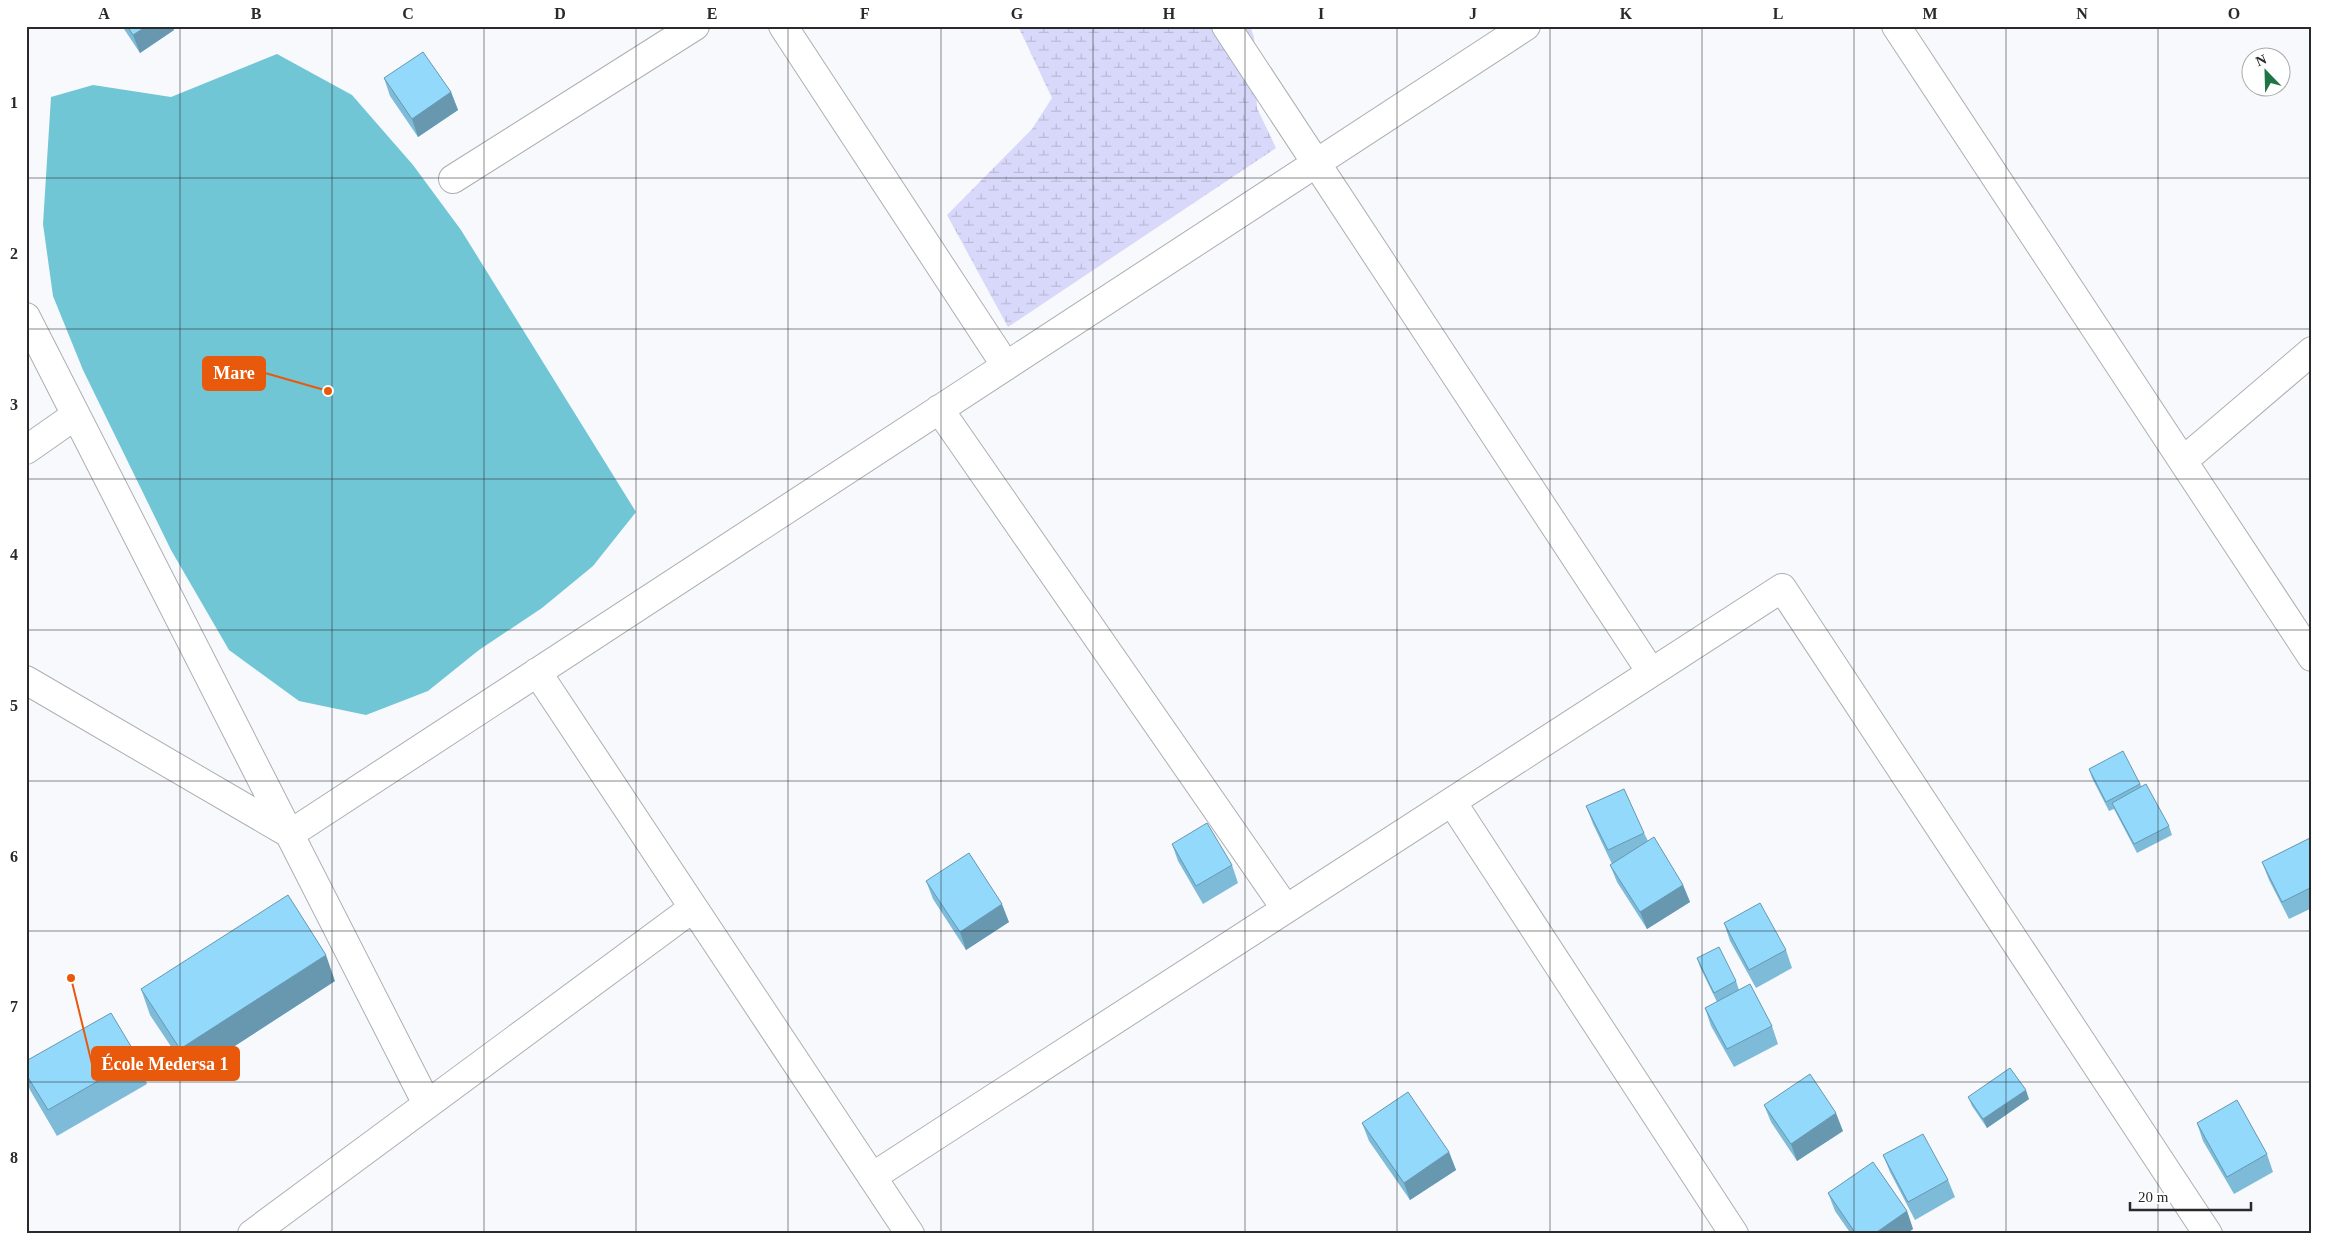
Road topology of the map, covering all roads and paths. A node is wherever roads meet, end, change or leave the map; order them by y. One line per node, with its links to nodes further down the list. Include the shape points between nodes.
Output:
1 (695, 26): 7 (street)
2 (783, 26): 10 (street)
3 (1226, 26): 6 (street)
4 (1526, 26): 6 (street)
5 (1896, 26): 14 (street)
6 (1316, 163): 10 (street); 17 (street)
7 (453, 179)
8 (26, 317): 12 (street)
9 (2312, 351): 14 (street)
10 (1006, 366): 11 (street)
11 (939, 409): 16 (street); 22 (street)
12 (76, 416): 13 (street); 20 (street)
13 (26, 450)
14 (2183, 461): 15 (street)
15 (2312, 657)
16 (537, 672): 20 (street); 21 (street)
17 (1651, 672): 19 (street); 28 (street, via 1782,588)
18 (26, 680): 20 (street)
19 (1452, 802): 22 (street); 27 (street)
20 (290, 834): 23 (street)
21 (693, 908): 23 (street); 24 (street)
22 (1286, 909): 24 (street)
23 (427, 1104): 25 (street)
24 (872, 1177): 26 (street)
25 (252, 1234)
26 (910, 1234)
27 (1734, 1234)
28 (2208, 1234)

